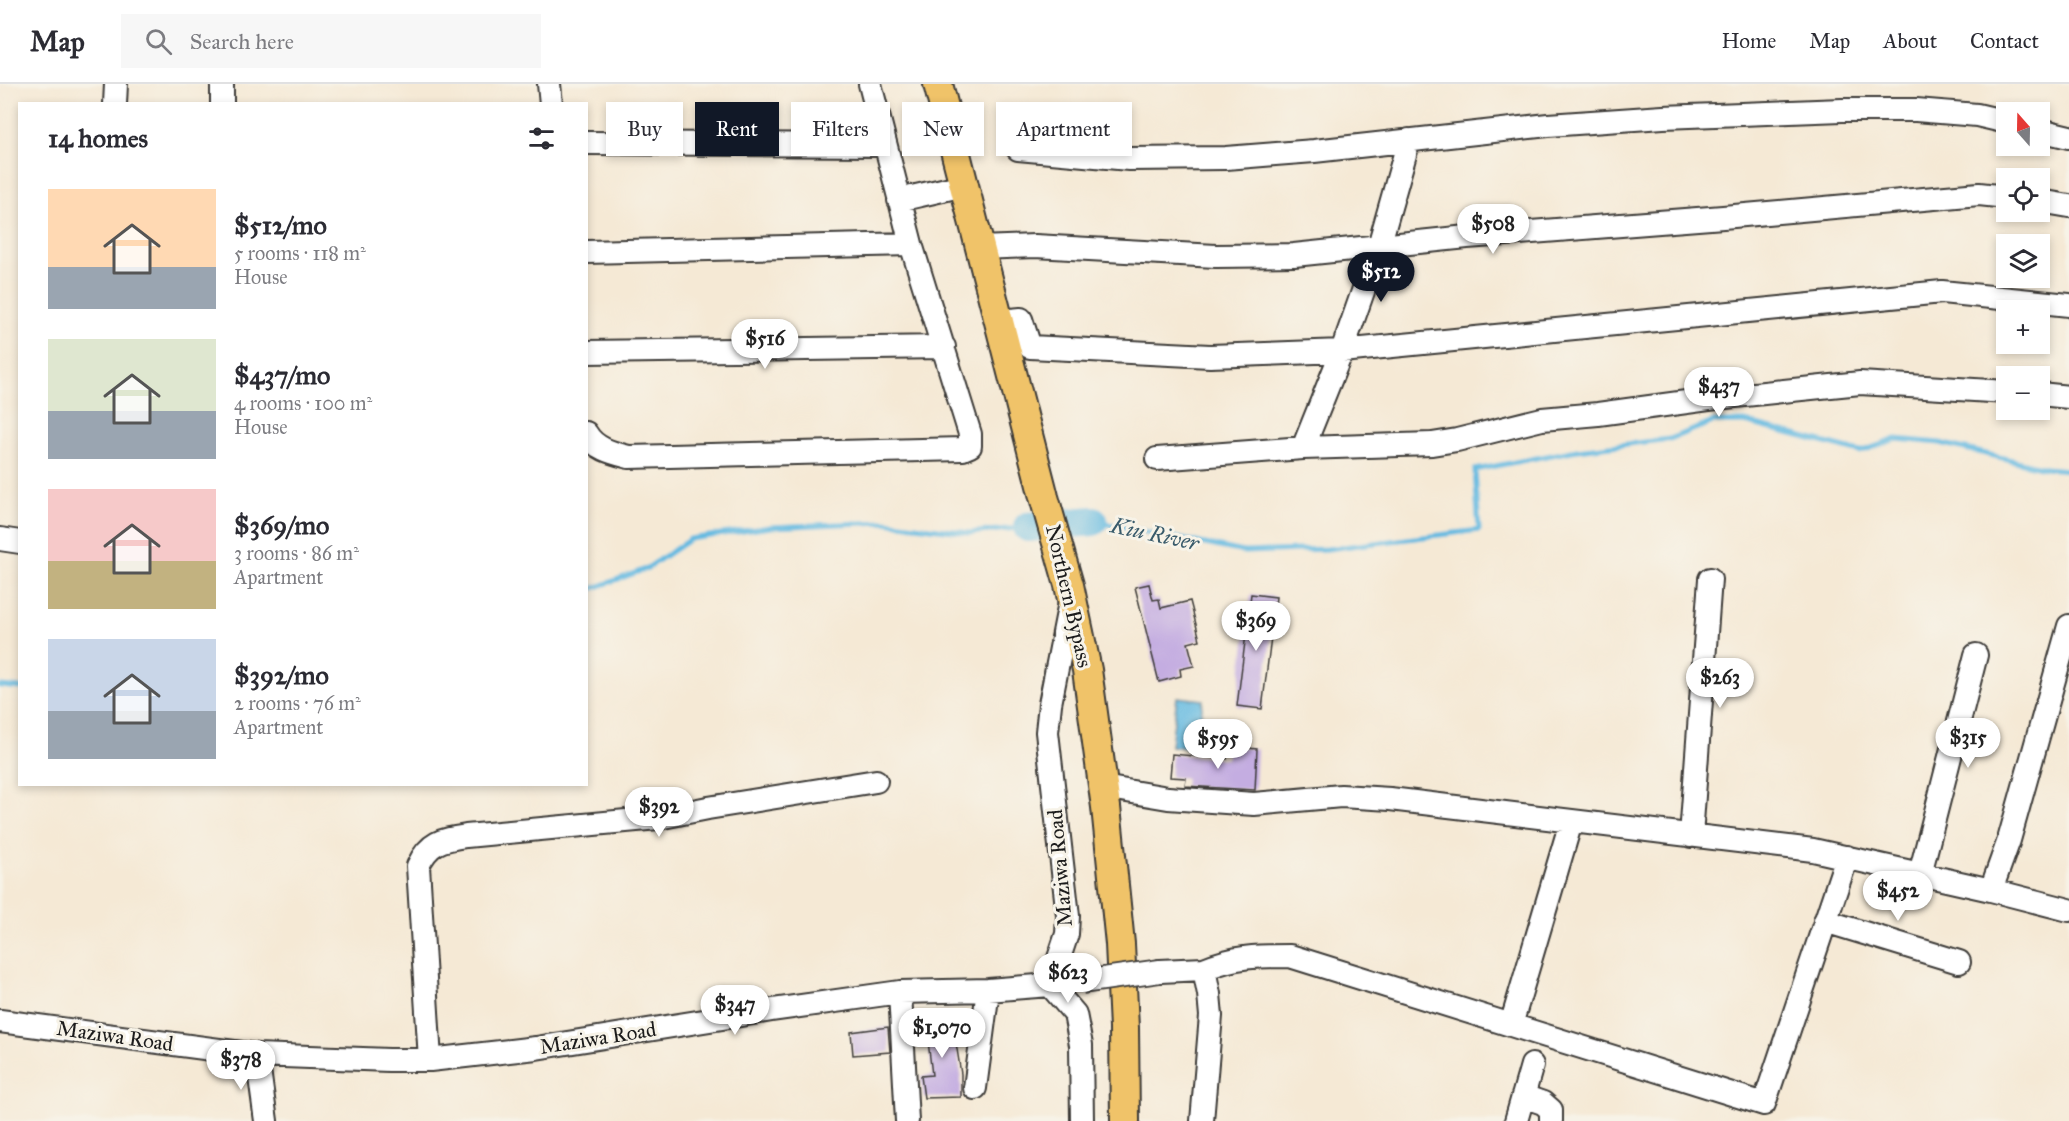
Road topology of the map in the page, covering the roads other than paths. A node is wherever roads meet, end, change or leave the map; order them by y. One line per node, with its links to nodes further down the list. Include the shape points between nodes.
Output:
1 (116, 84): 6 (street)
2 (222, 84): 7 (street)
3 (549, 84): 8 (street)
4 (870, 84): 9 (street)
5 (938, 84): 18 (main road, Northern Bypass)
6 (116, 102)
7 (222, 102)
8 (551, 102)
9 (874, 102)
10 (1996, 119): 13 (street, via 1916,110 1842,110 1560,124)
11 (2050, 133): 12 (street)
12 (2069, 138)
13 (1409, 141): 17 (street, via 1226,158); 24 (street)
14 (588, 143): 15 (street)
15 (791, 144)
16 (888, 156): 20 (street)
17 (1096, 156)
18 (963, 185): 20 (street); 25 (main road, Northern Bypass)
19 (1996, 196): 24 (street, via 1979,194)
20 (899, 201): 23 (street)
21 (2050, 203): 22 (street)
22 (2069, 206)
23 (911, 244): 26 (street); 29 (street)
24 (1379, 246): 25 (street, via 1294,255 1216,256 1035,246); 30 (street)
25 (980, 248): 28 (main road, Northern Bypass)
26 (588, 252)
27 (2069, 305): 30 (street, via 1942,292)
28 (1000, 321): 30 (street, via 1021,319 1030,347 1210,357); 41 (main road, Northern Bypass)
29 (944, 347): 31 (street); 35 (street, via 970,434 970,446 963,449 629,457 608,452)
30 (1342, 351): 36 (street)
31 (588, 352)
32 (1996, 391): 36 (street, via 1860,383 1542,418 1432,444)
33 (2050, 395): 34 (street)
34 (2069, 397)
35 (588, 436)
36 (1303, 448): 37 (street)
37 (1158, 459)
38 (0, 539): 39 (street)
39 (18, 542)
40 (1710, 579): 47 (street)
41 (1071, 594): 45 (main road, Northern Bypass); 55 (street, Maziwa Road, via 1047,732 1068,916 1067,934)
42 (2069, 626): 50 (street, via 2009,840)
43 (1976, 655): 49 (street)
44 (876, 781): 61 (street, via 658,818 466,836 442,840 429,847 417,866)
45 (1103, 787): 46 (street, via 1168,798 1254,804 1341,796); 69 (main road, Northern Bypass, via 1120,944)
46 (1571, 822): 47 (street); 59 (street)
47 (1690, 836): 48 (street)
48 (1847, 857): 49 (street); 52 (street)
49 (1920, 874): 50 (street)
50 (1991, 890): 51 (street)
51 (2069, 910)
52 (1825, 921): 53 (street); 65 (street)
53 (1959, 962)
54 (1204, 969): 55 (street, bridge); 59 (street, via 1249,956 1290,956); 70 (street, via 1211,1017)
55 (1050, 985): 56 (street, Maziwa Road); 68 (street, via 1075,1014 1081,1046)
56 (988, 990): 57 (street, Maziwa Road); 63 (street)
57 (900, 992): 61 (street, Maziwa Road, via 536,1048); 67 (street)
58 (0, 1021): 60 (street, Maziwa Road)
59 (1510, 1025): 65 (street)
60 (257, 1055): 61 (street, Maziwa Road); 66 (street)
61 (430, 1060)
62 (1532, 1065): 64 (street)
63 (975, 1088)
64 (1523, 1096): 71 (street); 72 (street, via 1544,1103 1551,1110)
65 (1763, 1113)
66 (266, 1121)
67 (907, 1121)
68 (1082, 1121)
69 (1125, 1121)
70 (1202, 1121)
71 (1516, 1121)
72 (1551, 1121)

